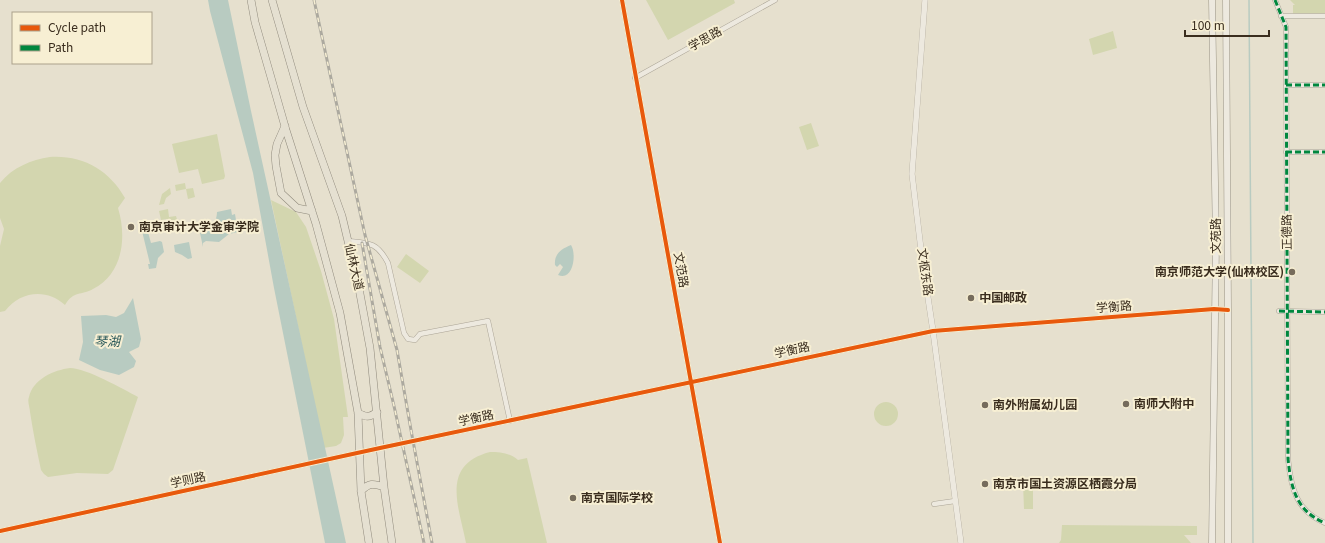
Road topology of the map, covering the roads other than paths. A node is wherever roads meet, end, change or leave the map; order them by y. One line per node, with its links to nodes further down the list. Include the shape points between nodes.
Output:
1 (251, 0): 14 (main road, 仙林大道)
2 (272, 0): 18 (main road, 仙林大道, via 303,107 342,216)
3 (622, 0): 11 (street, 文范路)
4 (775, 0): 11 (street, 学思路)
5 (925, 0): 24 (street, 文枢东路, via 912,174)
6 (1212, 0): 19 (main road, 文苑路, via 1216,243)
7 (1226, 0): 20 (main road, 文苑路)
8 (1275, 0): 9 (street, 正德路)
9 (1281, 16): 10 (street); 12 (street, 正德路, via 1286,28)
10 (1325, 16)
11 (635, 78): 25 (street, 文范路)
12 (1286, 85): 13 (street); 15 (street, 正德路)
13 (1325, 85)
14 (285, 126): 17 (main road, 仙林大道); 17 (main road, via 275,154 281,193 297,208)
15 (1286, 152): 16 (street); 22 (street, 正德路)
16 (1325, 152)
17 (312, 211): 26 (main road, 仙林大道, via 340,314)
18 (348, 241): 27 (main road, 仙林大道, via 370,348); 28 (street, via 370,243 385,256 404,333 408,339 415,340 420,334 488,321)
19 (1214, 309): 20 (street, 学衡路); 24 (street, 学衡路); 41 (main road, 文苑路)
20 (1228, 310): 42 (main road, 文苑路)
21 (1279, 311): 22 (street)
22 (1288, 311): 23 (street); 35 (street, 正德路, via 1290,481 1296,498 1307,512)
23 (1325, 312)
24 (933, 331): 25 (street, 学衡路); 33 (street, 文枢东路)
25 (691, 382): 28 (street, 学衡路); 39 (street, 文范路)
26 (358, 412): 27 (main road, via 366,417 371,417); 30 (main road, 仙林大道)
27 (377, 412): 29 (main road, 仙林大道)
28 (510, 421): 29 (street, 学衡路)
29 (380, 448): 30 (street, 学则路); 31 (main road, 仙林大道)
30 (360, 453): 32 (main road, 仙林大道); 36 (street, 学则路)
31 (384, 487): 32 (main road, via 374,483); 38 (main road, 仙林大道)
32 (361, 491): 37 (main road, 仙林大道)
33 (955, 501): 34 (street); 40 (street, 文枢东路)
34 (934, 504)
35 (1325, 523)
36 (0, 532)
37 (369, 543)
38 (392, 543)
39 (720, 543)
40 (961, 543)
41 (1212, 543)
42 (1228, 543)

